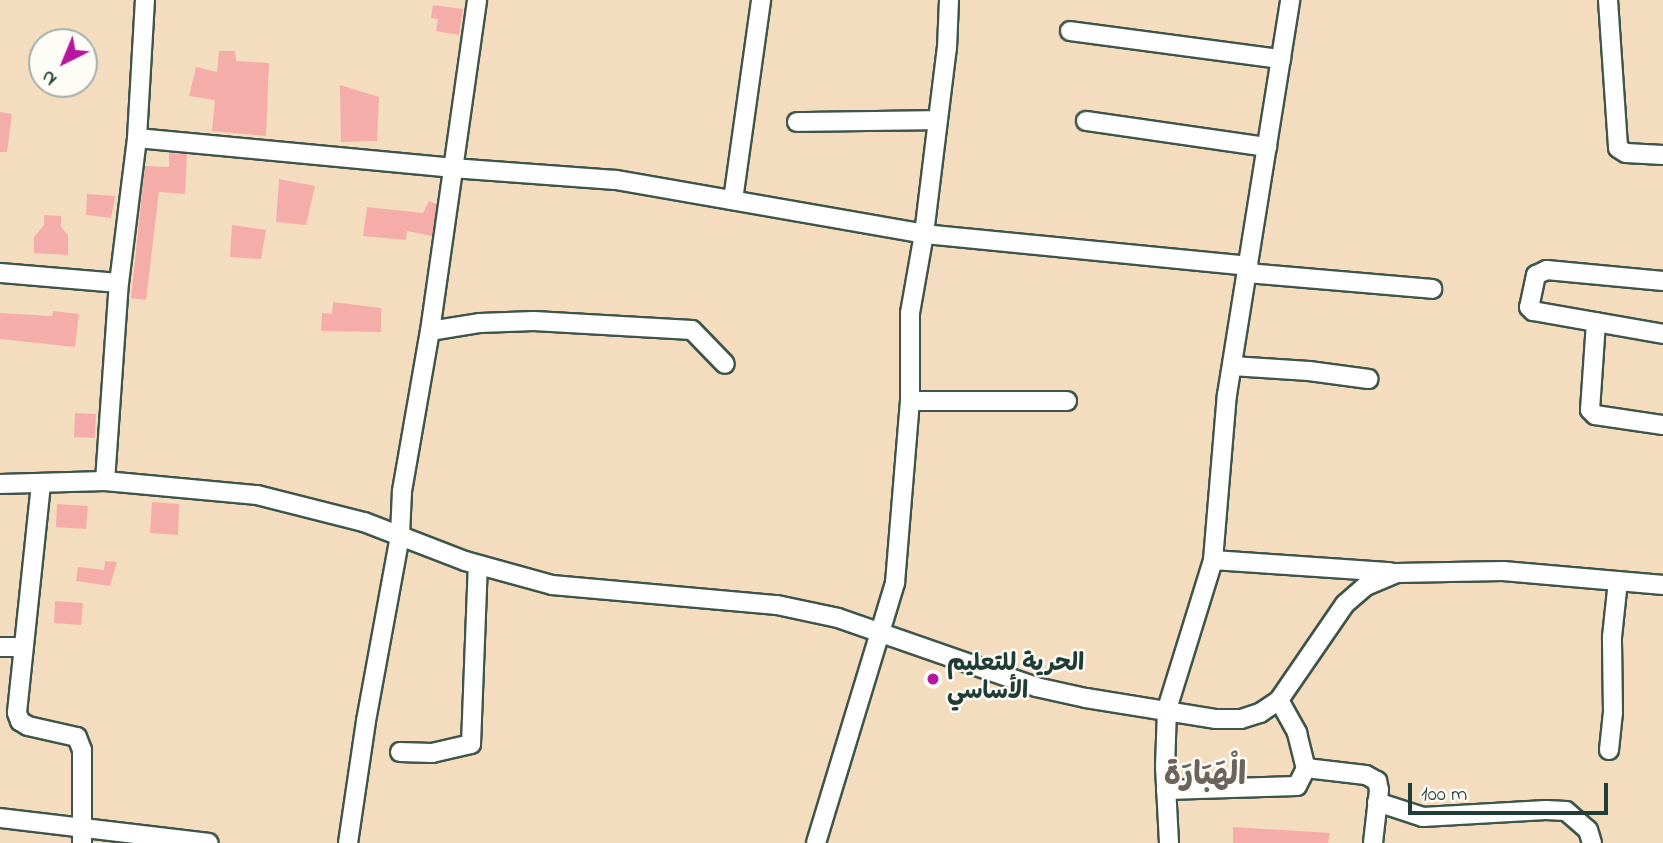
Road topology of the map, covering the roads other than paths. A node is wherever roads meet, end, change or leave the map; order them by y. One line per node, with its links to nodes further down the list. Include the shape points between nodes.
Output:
1 (145, 0): 12 (street)
2 (477, 0): 15 (street)
3 (761, 0): 16 (street)
4 (949, 0): 9 (street)
5 (1290, 0): 8 (street)
6 (1608, 0): 14 (street, via 1618,148 1626,153)
7 (1070, 31): 8 (street)
8 (1281, 59): 13 (street)
9 (936, 120): 11 (street); 17 (street)
10 (1086, 121): 13 (street)
11 (797, 122)
12 (137, 138): 15 (street); 21 (street)
13 (1267, 147): 18 (street)
14 (1663, 155)
15 (452, 168): 16 (street, via 616,180); 24 (street)
16 (733, 200): 17 (street)
17 (924, 234): 18 (street); 29 (street, via 910,313)
18 (1248, 270): 22 (street); 27 (street)
19 (0, 273): 21 (street)
20 (1663, 281): 23 (street, via 1547,270 1536,275 1530,302 1533,311)
21 (119, 283): 32 (street)
22 (1432, 289)
23 (1595, 323): 25 (street); 31 (street, via 1590,410 1595,415)
24 (430, 331): 26 (street, via 534,321 692,330); 35 (street, via 402,492)
25 (1663, 334)
26 (725, 364)
27 (1232, 366): 28 (street); 36 (street)
28 (1368, 379)
29 (910, 401): 30 (street); 41 (street, via 895,583)
30 (1067, 401)
31 (1663, 425)
32 (106, 481): 34 (street); 35 (street, via 257,495)
33 (0, 484): 34 (street)
34 (41, 484): 42 (street)
35 (400, 535): 37 (street); 54 (street)
36 (1213, 560): 38 (street); 45 (street)
37 (478, 565): 41 (street, via 552,585 777,605); 47 (street, via 471,744 432,754)
38 (1396, 573): 39 (street, via 1503,571); 44 (street, via 1366,586 1345,604)
39 (1618, 581): 40 (street); 46 (street)
40 (1663, 585)
41 (882, 632): 45 (street, via 1036,687); 55 (street)
42 (23, 646): 43 (street); 52 (street, via 17,713 28,726 77,737 82,750)
43 (0, 647)
44 (1279, 700): 45 (street, via 1241,719); 48 (street, via 1297,733)
45 (1167, 709): 49 (street)
46 (1609, 750)
47 (400, 752)
48 (1306, 768): 49 (street, via 1297,786); 50 (street, via 1372,777 1379,786)
49 (1167, 790): 56 (street)
50 (1377, 803): 57 (street); 58 (street, via 1423,817 1566,811 1588,830)
51 (0, 818): 52 (street)
52 (82, 835): 53 (street)
53 (209, 843)
54 (348, 843)
55 (816, 843)
56 (1169, 843)
57 (1373, 843)
58 (1591, 843)

